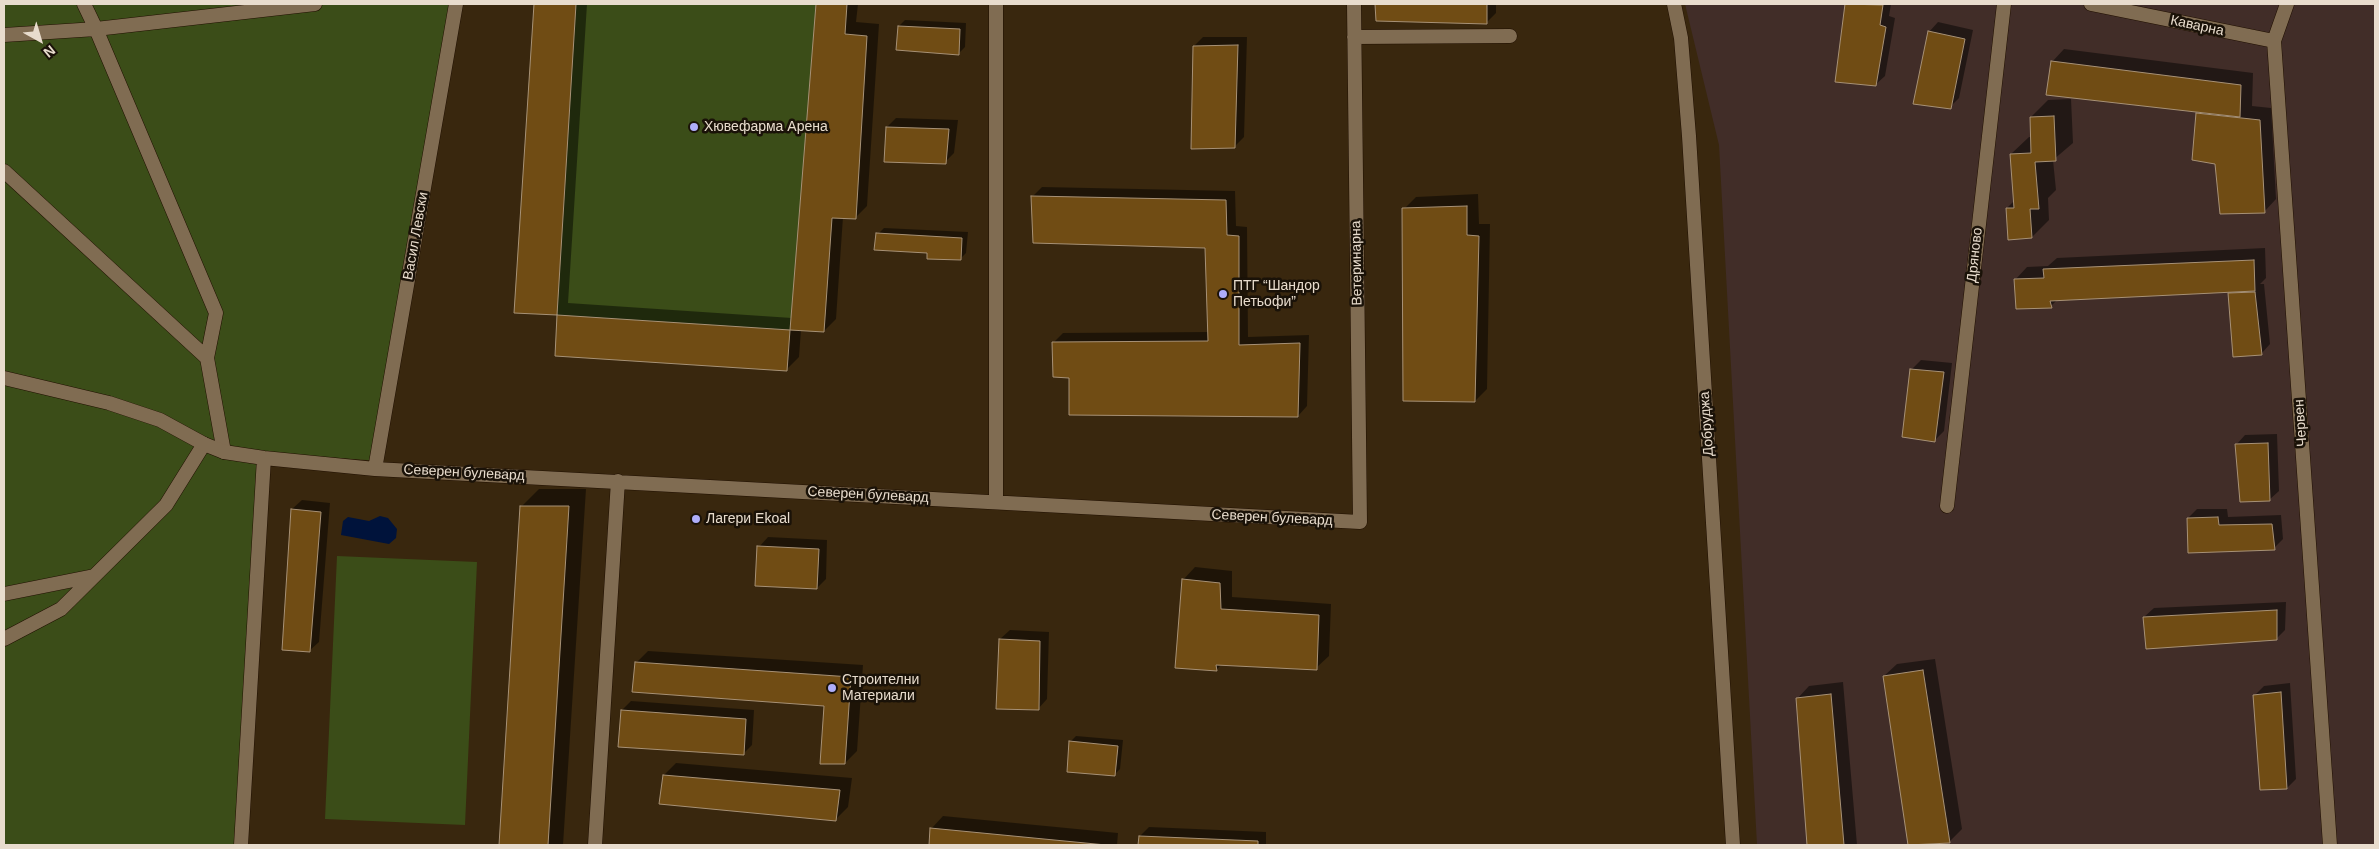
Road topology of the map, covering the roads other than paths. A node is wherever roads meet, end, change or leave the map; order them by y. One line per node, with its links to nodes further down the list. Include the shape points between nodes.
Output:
1 (84, 4): 10 (street)
2 (315, 4): 10 (street)
3 (456, 4): 21 (street, Васил Левски)
4 (996, 4): 23 (street)
5 (1354, 4): 13 (street, Ветеринарна)
6 (1674, 4): 31 (street, Добруджа, via 1681,38 1689,136)
7 (2004, 4): 24 (street, Дряново)
8 (2092, 4): 14 (street, Каварна)
9 (2287, 4): 14 (street, Червен)
10 (96, 29): 11 (street); 16 (street, via 216,313)
11 (4, 35)
12 (1510, 36): 13 (street)
13 (1354, 37): 25 (street, Ветеринарна)
14 (2274, 42): 32 (street, Червен)
15 (4, 171): 16 (street)
16 (207, 358): 19 (street)
17 (4, 378): 18 (street, Северен булевард, via 110,403 160,420)
18 (204, 444): 19 (street, Северен булевард); 26 (street, via 166,505)
19 (224, 452): 20 (street, Северен булевард)
20 (264, 458): 21 (street, Северен булевард); 29 (street)
21 (376, 469): 22 (street, Северен булевард)
22 (618, 481): 23 (street, Северен булевард); 30 (street)
23 (996, 502): 25 (street, Северен булевард)
24 (1947, 506)
25 (1360, 522)
26 (94, 576): 27 (street); 28 (street, via 61,609)
27 (4, 594)
28 (4, 639)
29 (241, 845)
30 (595, 845)
31 (1733, 845)
32 (2330, 845)

